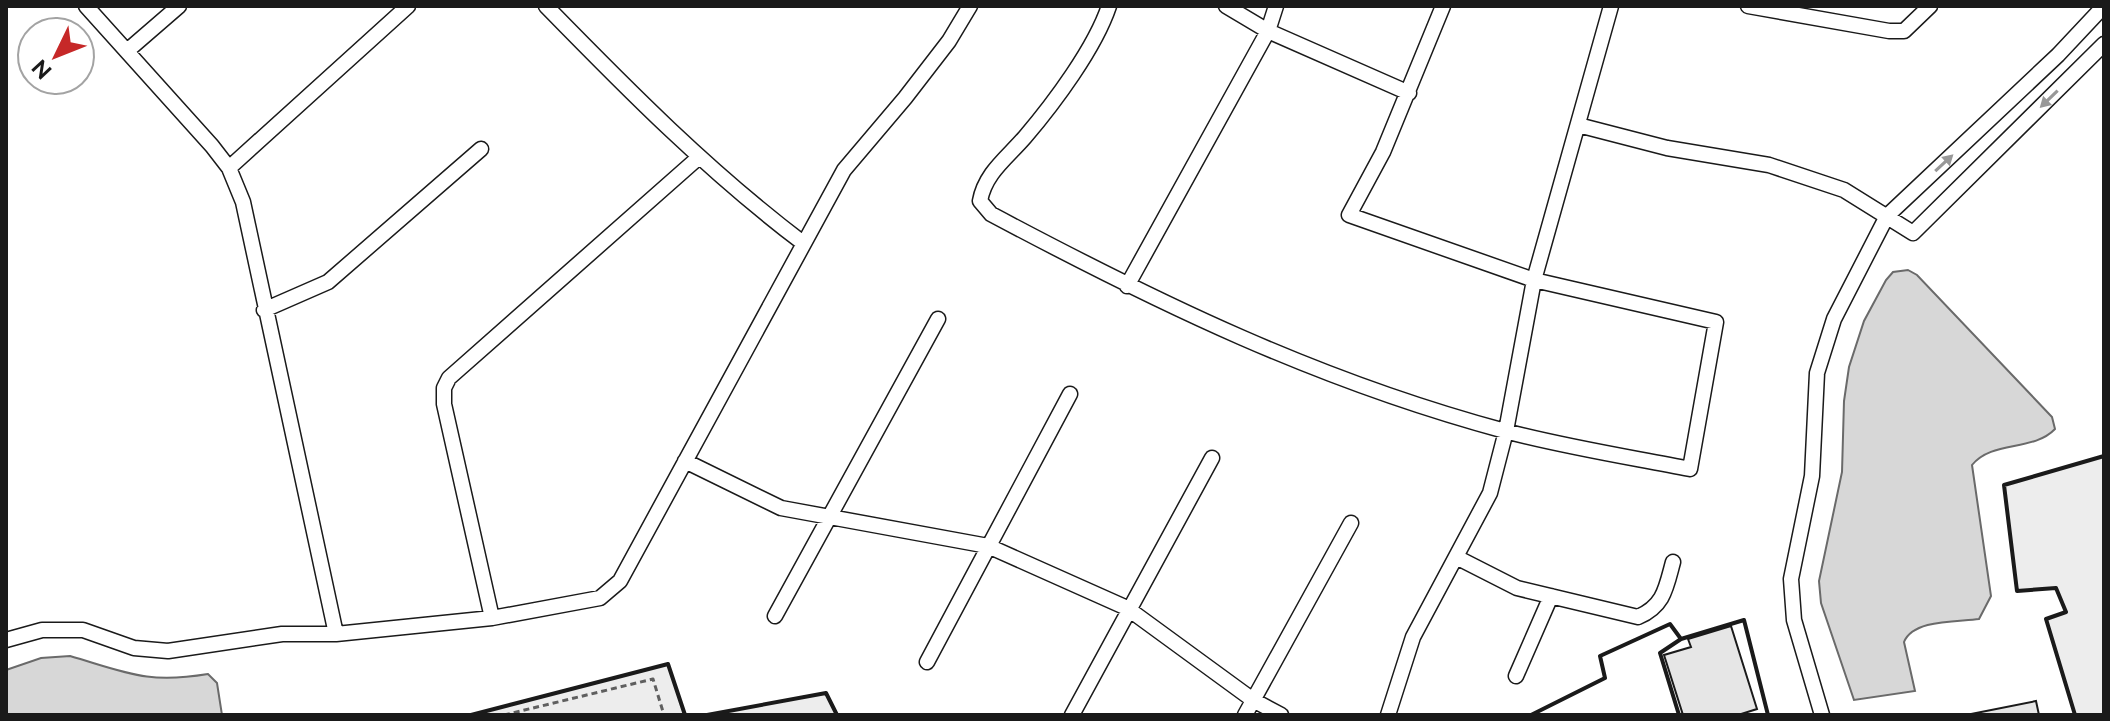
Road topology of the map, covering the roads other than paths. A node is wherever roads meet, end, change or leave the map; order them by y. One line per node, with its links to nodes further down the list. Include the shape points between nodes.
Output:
1 (86, 6): 16 (street)
2 (179, 6): 16 (street)
3 (408, 6): 21 (street)
4 (546, 6): 20 (street)
5 (970, 6): 23 (street, via 949,41 844,170)
6 (1109, 6): 25 (street, via 1061,88 984,182 980,201 991,214)
7 (1226, 6): 14 (street)
8 (1276, 6): 14 (street)
9 (1443, 6): 17 (street)
10 (1611, 6): 18 (street)
11 (1748, 6): 12 (street, via 1904,31)
12 (1930, 6)
13 (2104, 6): 22 (street, one-way to 13)
14 (1268, 31): 17 (street); 25 (street)
15 (2104, 44): 22 (street, one-way to 22, via 1913,233)
16 (127, 51): 21 (street)
17 (1409, 93): 24 (street, via 1349,215)
18 (1578, 125): 22 (street, via 1667,148 1769,165 1844,190); 24 (street)
19 (481, 149): 26 (street, via 328,282)
20 (698, 158): 23 (street); 40 (street, via 449,378 444,388)
21 (229, 168): 26 (street, via 243,202)
22 (1887, 216): 50 (street, via 1834,319 1817,373 1812,476 1791,579 1794,620)
23 (803, 243): 31 (street)
24 (1534, 280): 29 (street); 29 (street, via 1716,322 1690,469)
25 (1127, 286): 29 (street, via 1232,337 1359,385)
26 (264, 310): 41 (street)
27 (938, 319): 32 (street)
28 (1070, 394): 34 (street)
29 (1506, 431): 35 (street, via 1490,493)
30 (1212, 458): 38 (street)
31 (685, 461): 32 (street, via 781,508); 40 (street, via 620,581 600,598)
32 (832, 517): 34 (street); 39 (street)
33 (1351, 523): 45 (street)
34 (988, 546): 38 (street); 43 (street)
35 (1456, 557): 37 (street, via 1517,588); 49 (street, via 1413,637)
36 (1673, 562): 37 (street, via 1663,600 1638,617)
37 (1551, 596): 44 (street)
38 (1127, 608): 45 (street); 46 (street)
39 (775, 616)
40 (492, 618): 41 (street)
41 (336, 634): 42 (street, via 282,634 168,651 134,648 83,630 42,630)
42 (6, 640)
43 (927, 662)
44 (1516, 676)
45 (1253, 700): 47 (street); 48 (street)
46 (1072, 715)
47 (1245, 715)
48 (1281, 715)
49 (1388, 715)
50 (1822, 715)

